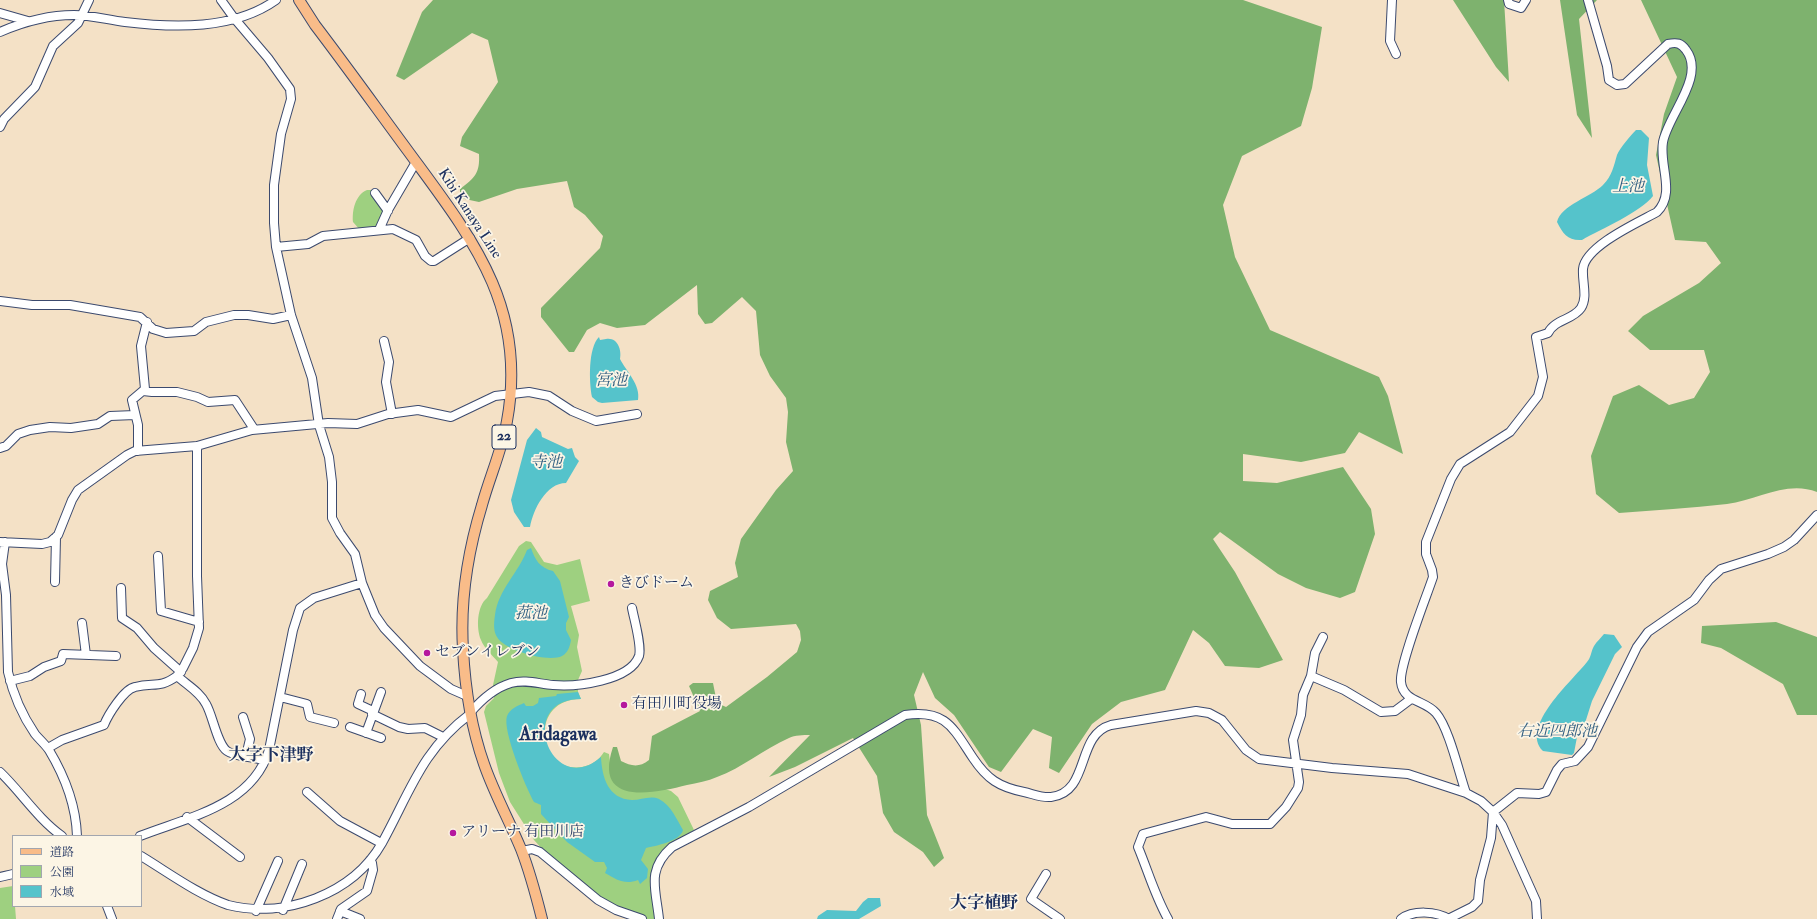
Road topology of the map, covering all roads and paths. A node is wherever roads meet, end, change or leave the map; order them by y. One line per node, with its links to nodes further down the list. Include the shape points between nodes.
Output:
1 (89, 0): 10 (street)
2 (221, 0): 11 (street)
3 (276, 0): 11 (street, via 257,11)
4 (299, 0): 16 (main road, Kibi Kanaya Line / 22)
5 (1392, 0): 14 (street, via 1390,42)
6 (1508, 0): 7 (street, via 1509,4 1521,8)
7 (1526, 0)
8 (1588, 0): 56 (street, via 1610,80 1617,85 1625,84 1668,44 1674,42 1682,45 1690,56 1691,73 1688,84 1663,142 1667,196 1664,205 1657,212 1604,242 1590,255 1583,267 1585,302 1580,310 1551,327 1548,333 1536,337 1543,377 1538,396 1510,432 1460,464 1451,479 1426,542 1426,554 1433,578 1401,676 1401,684)
9 (0, 13): 12 (street)
10 (82, 15): 11 (street, via 166,25 197,24); 12 (street, via 49,17); 15 (street, via 78,24 53,46 35,87 4,118)
11 (234, 18): 21 (street, via 290,89 291,99 281,134 274,185)
12 (29, 22): 13 (street)
13 (0, 32)
14 (1396, 54)
15 (0, 127)
16 (416, 162): 18 (street); 20 (main road, Kibi Kanaya Line / 22)
17 (375, 193): 18 (street)
18 (388, 211): 19 (street)
19 (380, 230): 20 (street, via 393,229 416,240 431,261); 21 (street, via 323,236 308,244)
20 (470, 238): 27 (main road, Kibi Kanaya Line / 22, via 487,268 502,309 510,352)
21 (276, 247): 23 (street)
22 (0, 301): 24 (street, via 32,306 83,307 140,317)
23 (291, 315): 24 (street, via 274,318 234,315 206,322 194,331 176,333 157,331); 31 (street, via 312,378)
24 (147, 322): 26 (street, via 140,346 145,389)
25 (384, 341): 28 (street, via 389,362 386,382)
26 (143, 391): 30 (street, via 132,400); 32 (street, via 177,392 211,402 235,400)
27 (511, 395): 28 (street, via 495,396 451,417 418,410); 29 (street, via 542,393 557,399 572,411 596,421); 54 (main road, Kibi Kanaya Line / 22, via 504,435 476,524 467,573 463,632)
28 (392, 414): 31 (street, via 357,424)
29 (637, 414)
30 (134, 415): 34 (street, via 110,416 98,424 71,428 50,427 30,430 18,434 6,446); 35 (street, via 138,425)
31 (319, 425): 32 (street); 41 (street, via 327,447 332,518 355,554)
32 (254, 430): 33 (street)
33 (197, 446): 35 (street); 44 (street)
34 (0, 448)
35 (138, 451): 37 (street, via 127,455 78,490)
36 (1817, 515): 72 (street, via 1784,547 1721,569 1694,600 1648,632 1637,647 1588,747 1575,761 1562,764 1546,792 1517,793)
37 (56, 537): 38 (street, via 42,544); 40 (street)
38 (3, 542): 51 (street, via 2,564)
39 (158, 556): 44 (street, via 161,611)
40 (55, 582)
41 (362, 583): 54 (street, via 374,614 384,628 420,666 451,689); 55 (street, via 314,598 300,608 293,630)
42 (121, 588): 49 (street, via 122,618 137,628)
43 (632, 608): 58 (street, via 640,651 637,660 621,674 605,680 572,684 512,683 492,692)
44 (199, 622): 49 (street, via 193,648)
45 (82, 623): 47 (street)
46 (1323, 637): 50 (street, via 1315,654)
47 (86, 655): 48 (street); 51 (street, via 63,654 61,661 44,667 30,676)
48 (116, 656)
49 (179, 674): 65 (street, via 167,683 128,690 108,715 104,725 62,740); 66 (street, via 205,701 222,747 228,752)
50 (1310, 676): 56 (street, via 1344,690 1382,712 1395,711); 68 (street, via 1293,740)
51 (10, 681): 65 (street, via 13,694 31,727)
52 (381, 692): 57 (street)
53 (361, 694): 57 (street, via 358,704)
54 (467, 696): 58 (main road, Kibi Kanaya Line / 22)
55 (280, 697): 60 (street, via 307,704 310,717); 67 (street)
56 (1411, 699): 71 (street, via 1426,705 1438,716)
57 (373, 713): 62 (street); 63 (street, via 399,727 424,728)
58 (470, 714): 63 (street); 78 (main road, Kibi Kanaya Line / 22, via 486,770)
59 (244, 717): 66 (street, via 250,740)
60 (334, 723)
61 (350, 727): 62 (street)
62 (366, 732): 64 (street)
63 (443, 737): 77 (street, via 421,768)
64 (381, 738)
65 (48, 748): 75 (street, via 60,771 71,802)
66 (246, 756): 67 (street)
67 (266, 761): 73 (street, via 256,777 239,794 217,806)
68 (1296, 764): 71 (street, via 1408,774); 96 (street, via 1259,759 1246,750 1219,717 1202,712 1185,712 1104,727 1091,740 1073,785 1056,796 1043,797 1014,790 991,780 954,729 938,716 928,713 905,715 749,807 672,847 657,864 655,872); 98 (street, via 1298,788 1286,807 1270,824 1232,824 1206,817 1143,834 1138,847)
69 (0, 772): 74 (street, via 50,828)
70 (307, 792): 77 (street, via 340,821)
71 (1466, 793): 72 (street, via 1481,801)
72 (1493, 812): 100 (street, via 1491,838 1480,880 1478,901 1472,907); 101 (street, via 1502,825 1534,897)
73 (187, 817): 76 (street); 80 (street)
74 (60, 835)
75 (77, 835)
76 (142, 835)
77 (381, 843): 81 (street)
78 (522, 850): 94 (main road, Kibi Kanaya Line / 22); 95 (street, via 532,849 540,852 598,900 616,910)
79 (142, 857): 89 (street, via 208,897 234,907)
80 (240, 857)
81 (370, 860): 88 (street, via 373,870 367,891); 90 (street, via 346,883 326,896)
82 (278, 861): 89 (street)
83 (302, 864): 90 (street)
84 (12, 874): 86 (street)
85 (1046, 874): 97 (street, via 1031,899)
86 (0, 877)
87 (107, 907): 91 (street)
88 (340, 910): 92 (street); 93 (street)
89 (256, 911): 90 (street)
90 (278, 913)
91 (112, 919)
92 (338, 919)
93 (360, 919)
94 (542, 919)
95 (642, 919)
96 (659, 919)
97 (1060, 919)
98 (1168, 919)
99 (1401, 919): 100 (street, via 1429,913)
100 (1448, 919)
101 (1537, 919)

